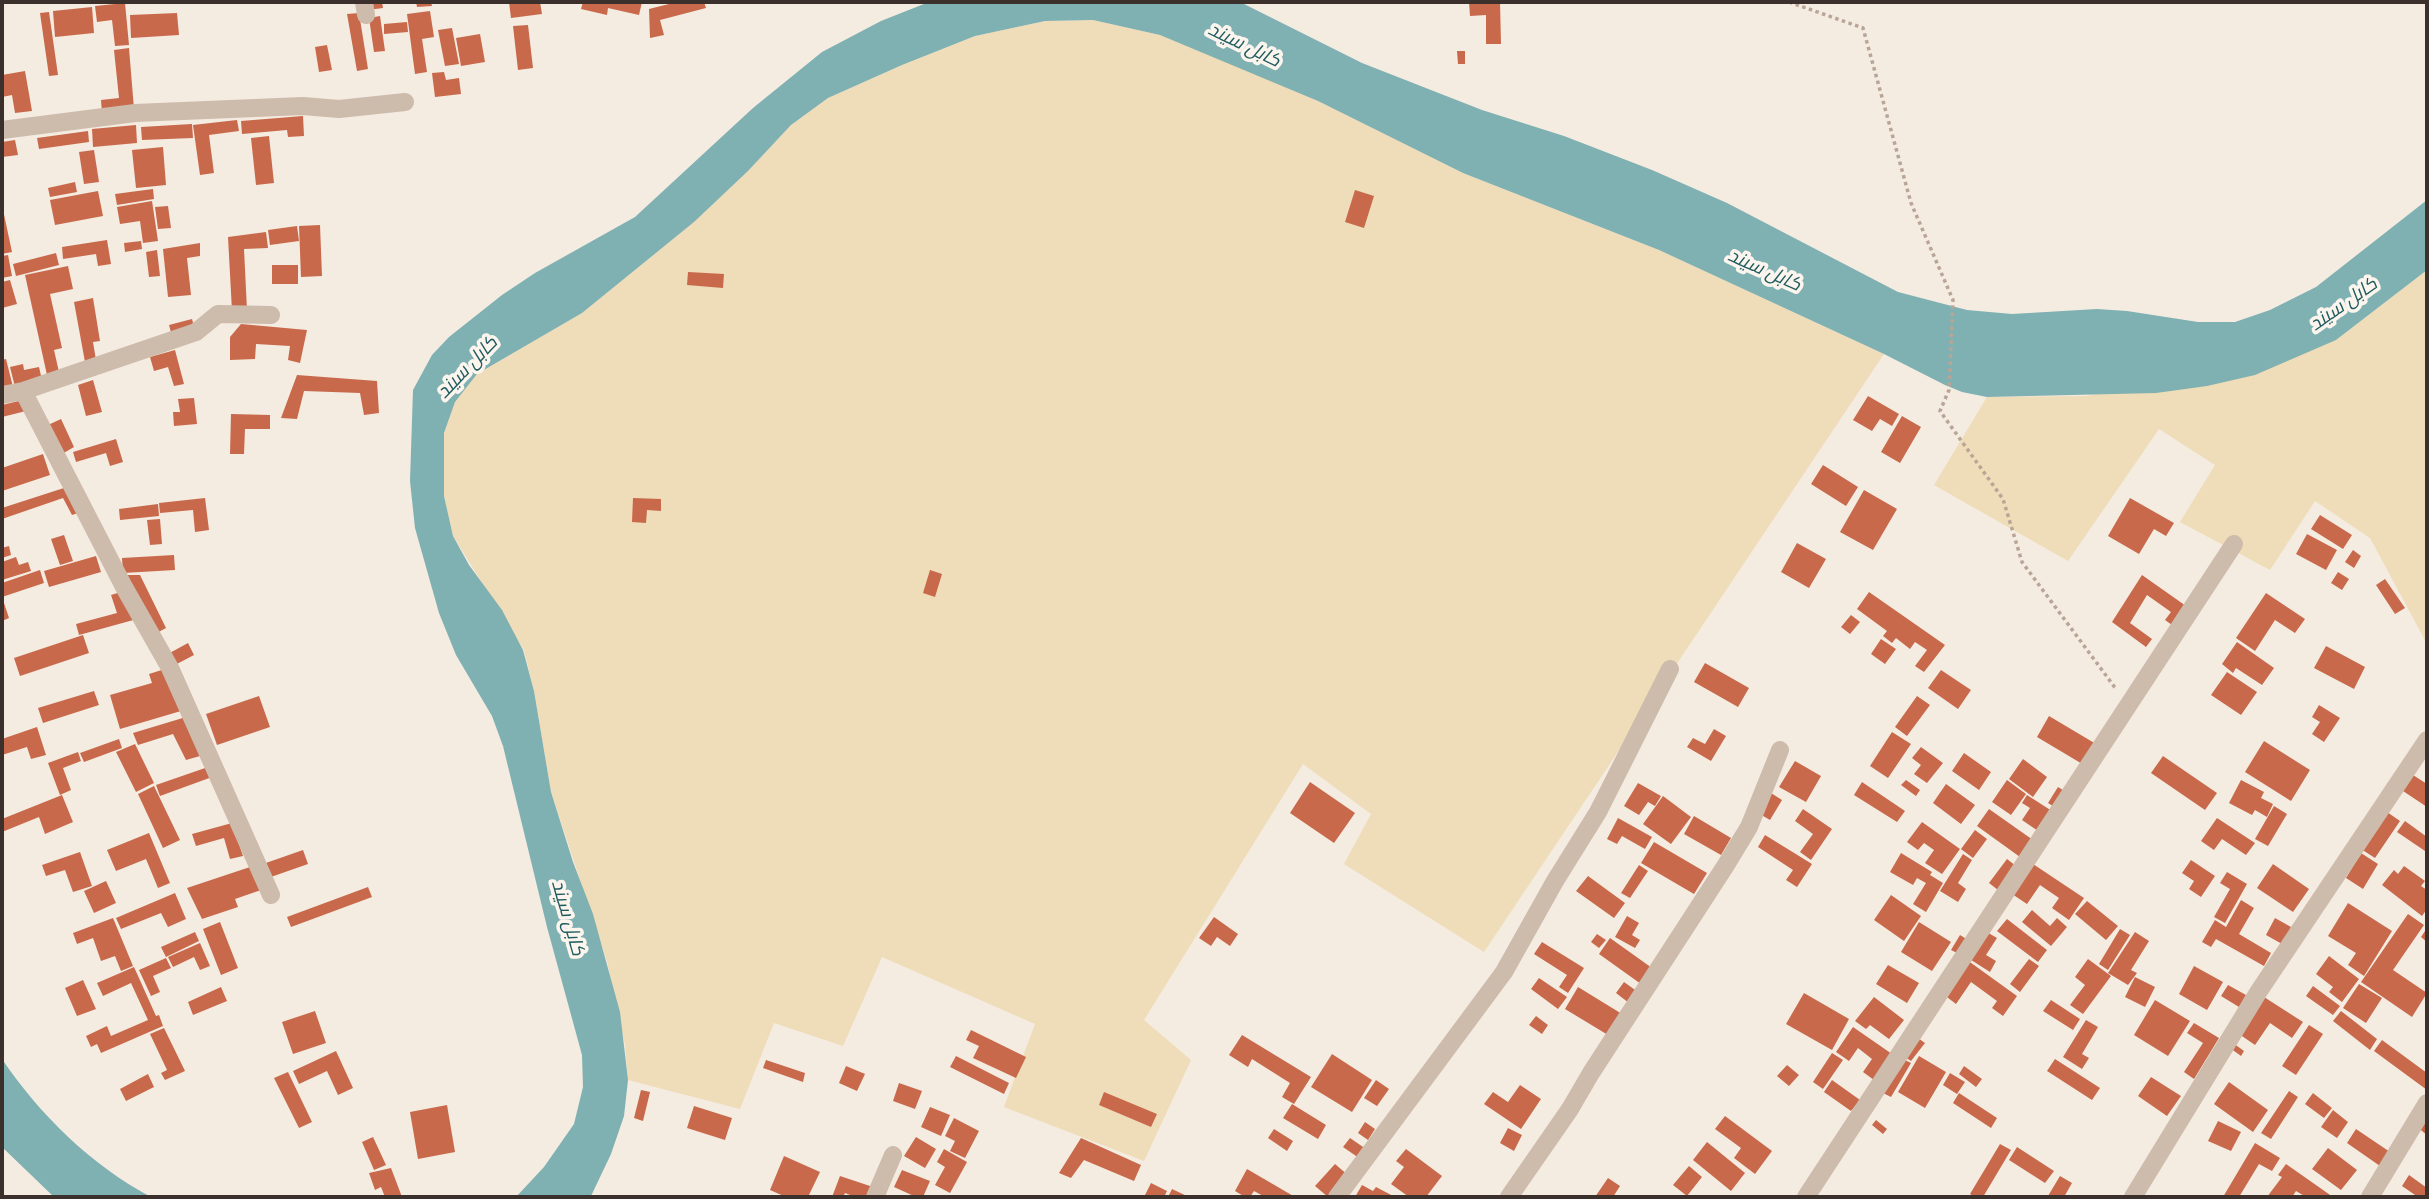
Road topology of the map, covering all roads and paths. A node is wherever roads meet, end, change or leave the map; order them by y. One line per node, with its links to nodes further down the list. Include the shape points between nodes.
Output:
1 (1789, 2): 9 (path, via 1863,28 1911,203 1953,300 1949,390 1940,411 2003,499 2022,562)
2 (405, 102): 3 (street, via 339,109 303,106 135,113)
3 (2, 130)
4 (271, 315): 5 (street, via 218,314 195,332)
5 (23, 391): 6 (street); 12 (street, via 170,668)
6 (2, 395)
7 (2234, 544): 9 (street)
8 (1670, 669): 16 (street, via 1598,812 1504,972)
9 (2127, 705): 18 (street)
10 (2427, 740): 19 (street, via 2259,991)
11 (1780, 750): 17 (street, via 1749,827 1726,865)
12 (271, 895)
13 (2427, 1103): 20 (street)
14 (893, 1155): 15 (street)
15 (876, 1197)
16 (1337, 1197)
17 (1509, 1197)
18 (1806, 1197)
19 (2133, 1197)
20 (2370, 1197)

